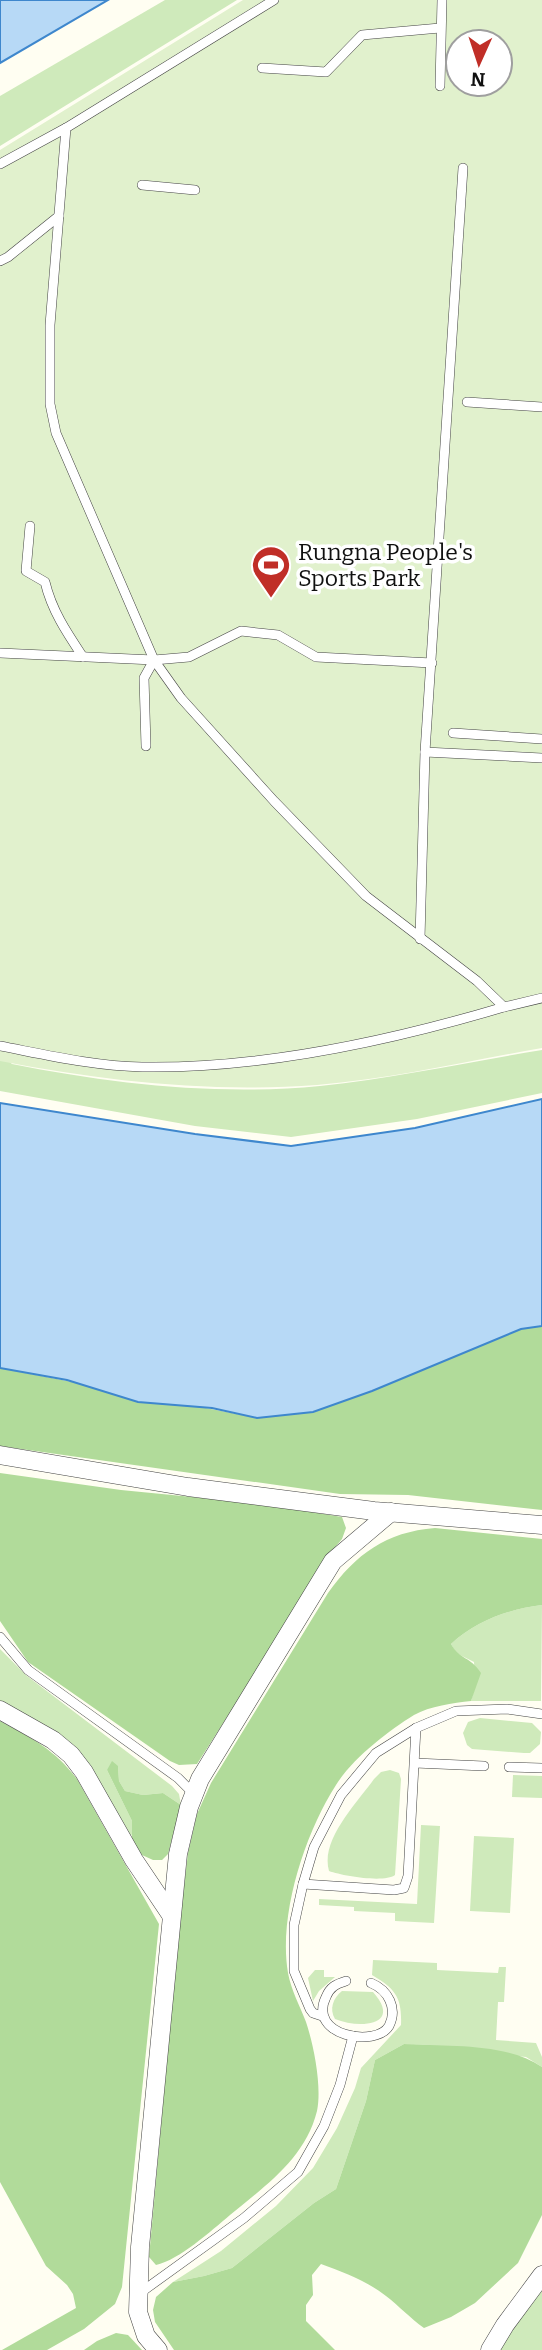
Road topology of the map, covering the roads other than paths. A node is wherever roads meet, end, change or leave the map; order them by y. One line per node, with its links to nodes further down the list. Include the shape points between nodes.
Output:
1 (274, 0): 6 (lane)
2 (442, 0): 3 (lane)
3 (440, 28): 4 (lane, via 362,35 326,72); 5 (lane)
4 (262, 68)
5 (440, 86)
6 (66, 128): 7 (lane); 11 (lane)
7 (0, 164)
8 (463, 168): 19 (lane)
9 (142, 185): 10 (lane)
10 (195, 190)
11 (58, 216): 12 (lane); 18 (lane, via 50,325 50,404 56,433)
12 (0, 261)
13 (467, 402): 14 (lane)
14 (542, 407)
15 (30, 526): 17 (lane, via 26,571 45,582 60,623)
16 (0, 653): 17 (lane)
17 (83, 657): 18 (lane)
18 (154, 660): 19 (lane, via 189,657 242,631 278,635 316,657); 22 (lane, via 144,678); 25 (lane, via 181,698 274,801 366,896)
19 (432, 663): 23 (lane)
20 (453, 733): 21 (lane)
21 (542, 739)
22 (146, 746)
23 (425, 752): 24 (lane); 25 (lane)
24 (542, 758)
25 (420, 939): 27 (lane)
26 (542, 998): 27 (lane)
27 (504, 1007): 28 (lane, via 306,1053 227,1063 142,1067)
28 (0, 1046)
29 (0, 1455): 30 (street, via 188,1486)
30 (391, 1512): 31 (street); 40 (street, via 333,1561)
31 (542, 1525)
32 (0, 1637): 40 (lane, via 29,1670)
33 (0, 1710): 42 (street, via 71,1755)
34 (542, 1714): 35 (lane, via 507,1709 456,1711)
35 (416, 1728): 36 (lane); 41 (lane, via 376,1753 341,1795 314,1847)
36 (415, 1763): 37 (lane); 41 (lane, via 404,1888)
37 (484, 1766)
38 (509, 1767): 39 (lane)
39 (542, 1768)
40 (194, 1794): 42 (street, via 178,1854)
41 (303, 1884): 45 (lane, via 294,1925 294,1972 310,2009)
42 (171, 1914): 48 (street)
43 (346, 1981): 45 (lane, via 329,1991)
44 (371, 1983): 46 (lane, via 388,1995 390,2024 375,2035)
45 (322, 2015): 46 (lane, via 329,2027)
46 (353, 2036): 48 (lane, via 324,2126 298,2172 244,2218)
47 (542, 2276): 50 (street)
48 (138, 2294): 49 (street, via 146,2336)
49 (158, 2350)
50 (490, 2350)

